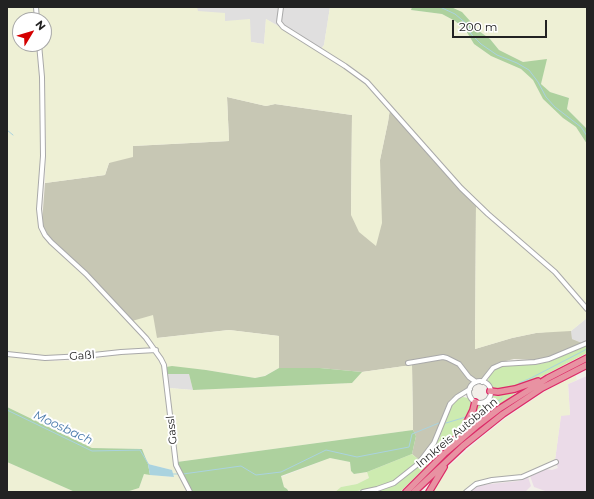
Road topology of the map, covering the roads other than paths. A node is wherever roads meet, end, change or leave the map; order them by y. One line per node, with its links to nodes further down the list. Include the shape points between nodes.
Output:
1 (281, 7): 3 (street, via 279,22 283,27 367,82 466,193 554,272)
2 (40, 52): 5 (street, via 43,156 41,227 51,242 86,274)
3 (587, 309)
4 (587, 343): 10 (street, via 549,359 502,364 493,368)
5 (156, 350): 6 (street, Gaßl, via 45,358); 24 (street, Gassl, via 164,365 176,465)
6 (7, 354)
7 (587, 358): 12 (highway, Innkreis Autobahn)
8 (408, 363): 11 (street, via 447,358 459,364)
9 (587, 365): 22 (highway, Innkreis Autobahn, via 542,388 513,407)
10 (488, 376): 14 (street); 15 (street)
11 (469, 377): 13 (street); 16 (street)
12 (548, 378): 17 (highway, via 515,389); 21 (highway, Innkreis Autobahn, via 499,409)
13 (476, 382): 14 (street); 16 (street)
14 (482, 382): 15 (street)
15 (487, 385): 17 (street)
16 (470, 388): 18 (street); 19 (street)
17 (490, 391): 20 (street, via 487,401)
18 (462, 395): 19 (street); 25 (street, via 450,404 434,443 418,464 394,483 378,490)
19 (470, 396): 20 (street)
20 (475, 402): 21 (highway, via 464,428)
21 (444, 454): 26 (highway, Innkreis Autobahn)
22 (452, 456): 27 (highway, Innkreis Autobahn); 28 (highway)
23 (556, 462): 29 (street, via 522,478 492,480 476,484)
24 (190, 492)
25 (363, 492)
26 (406, 492)
27 (414, 492)
28 (429, 492)
29 (466, 492)

